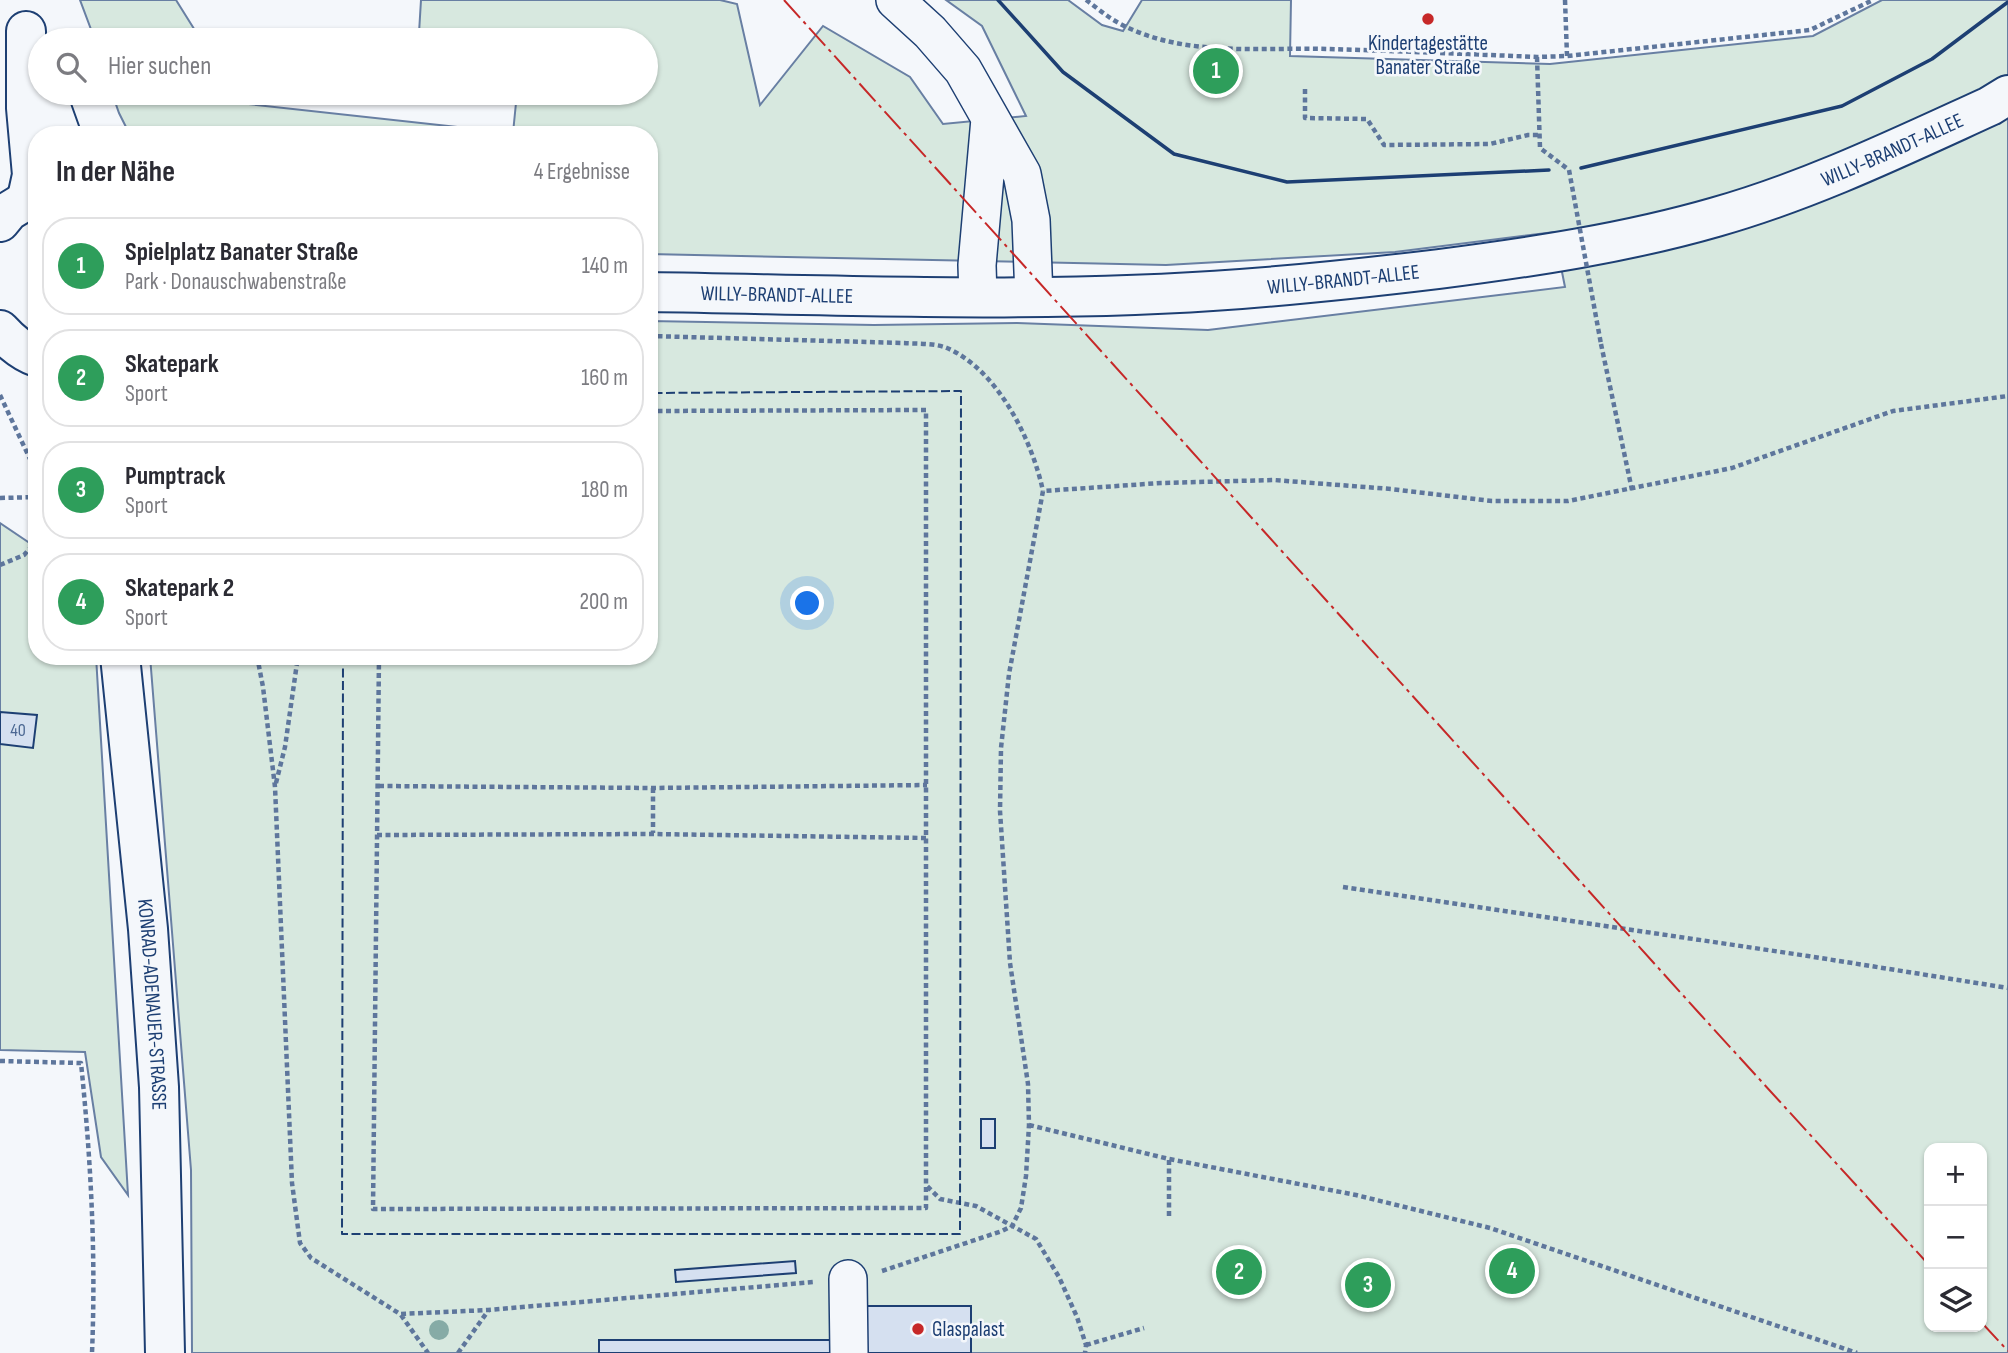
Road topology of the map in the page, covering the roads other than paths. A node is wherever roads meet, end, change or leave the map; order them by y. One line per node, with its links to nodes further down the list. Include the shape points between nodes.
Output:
1 (895, 0): 6 (street, via 963,70)
2 (23, 16): 3 (main road); 8 (main road)
3 (28, 34)
4 (2008, 95): 13 (main road, WILLY-BRANDT-ALLEE, via 1869,162 1796,191 1715,218 1610,243 1522,258 1252,288)
5 (50, 105): 7 (main road)
6 (990, 119): 12 (street); 13 (street, via 1023,174 1031,220)
7 (58, 126)
8 (28, 130)
9 (28, 186): 10 (main road)
10 (21, 205)
11 (658, 292): 12 (main road, WILLY-BRANDT-ALLEE)
12 (978, 297): 13 (main road, WILLY-BRANDT-ALLEE)
13 (1034, 297)
14 (121, 665): 16 (main road, KONRAD-ADENAUER-STRASSE, via 159,1087)
15 (848, 1279): 17 (street)
16 (165, 1353)
17 (849, 1353)

